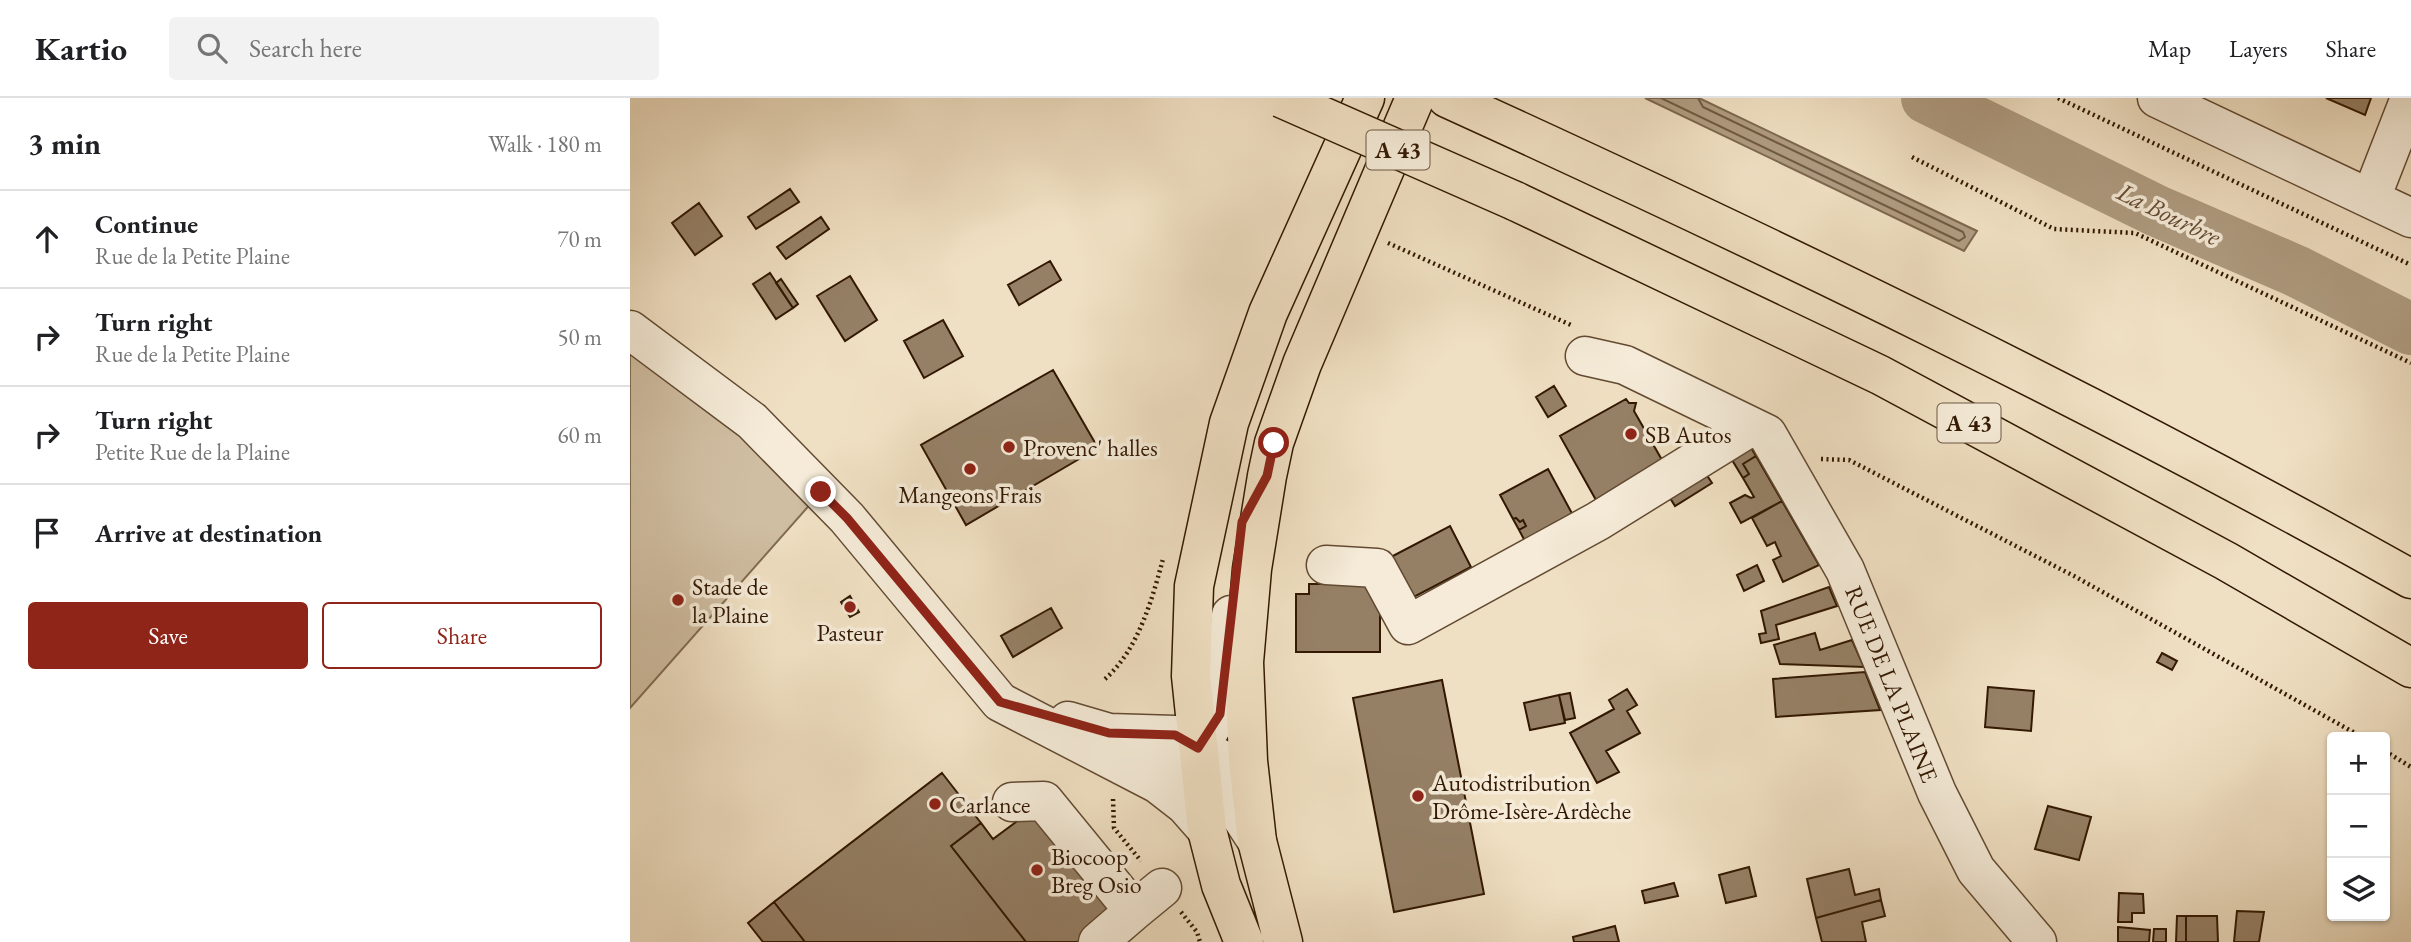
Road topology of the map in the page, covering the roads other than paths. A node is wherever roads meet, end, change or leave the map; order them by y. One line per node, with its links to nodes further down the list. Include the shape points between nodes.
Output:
1 (1281, 98): 16 (main road, A 43, bridge, via 1515,201 1880,376 2226,561)
2 (1365, 98): 17 (main road, via 1268,313 1229,423 1194,586)
3 (1415, 98): 13 (main road, via 1302,364)
4 (1447, 98): 15 (main road, via 1908,314 2262,495)
5 (2157, 98): 8 (street)
6 (2410, 98): 7 (street)
7 (2403, 140): 8 (street)
8 (2371, 198): 9 (street)
9 (2411, 218)
10 (630, 330): 19 (street, via 752,421 847,518 1000,702 1109,733)
11 (1583, 343): 12 (street, RUE DE LA PLAINE)
12 (1750, 427): 14 (street, via 1598,521 1408,625 1377,568); 26 (street, RUE DE LA PLAINE, via 1767,435 1846,570 1937,793 1976,870)
13 (1267, 476): 18 (street, via 1242,522 1220,714); 22 (main road, via 1244,662)
14 (1326, 565)
15 (2411, 579)
16 (2411, 668)
17 (1191, 676): 18 (main road); 19 (street, via 1187,703 1176,721)
18 (1198, 748): 19 (street, via 1175,735); 21 (main road); 22 (street, via 1221,760 1238,812)
19 (1128, 751): 21 (street)
20 (1012, 802): 23 (street, via 1044,802 1148,899)
21 (1207, 830): 24 (main road, via 1221,885)
22 (1257, 841): 25 (main road)
23 (1098, 942)
24 (1244, 942)
25 (1283, 942)
26 (2037, 942)

